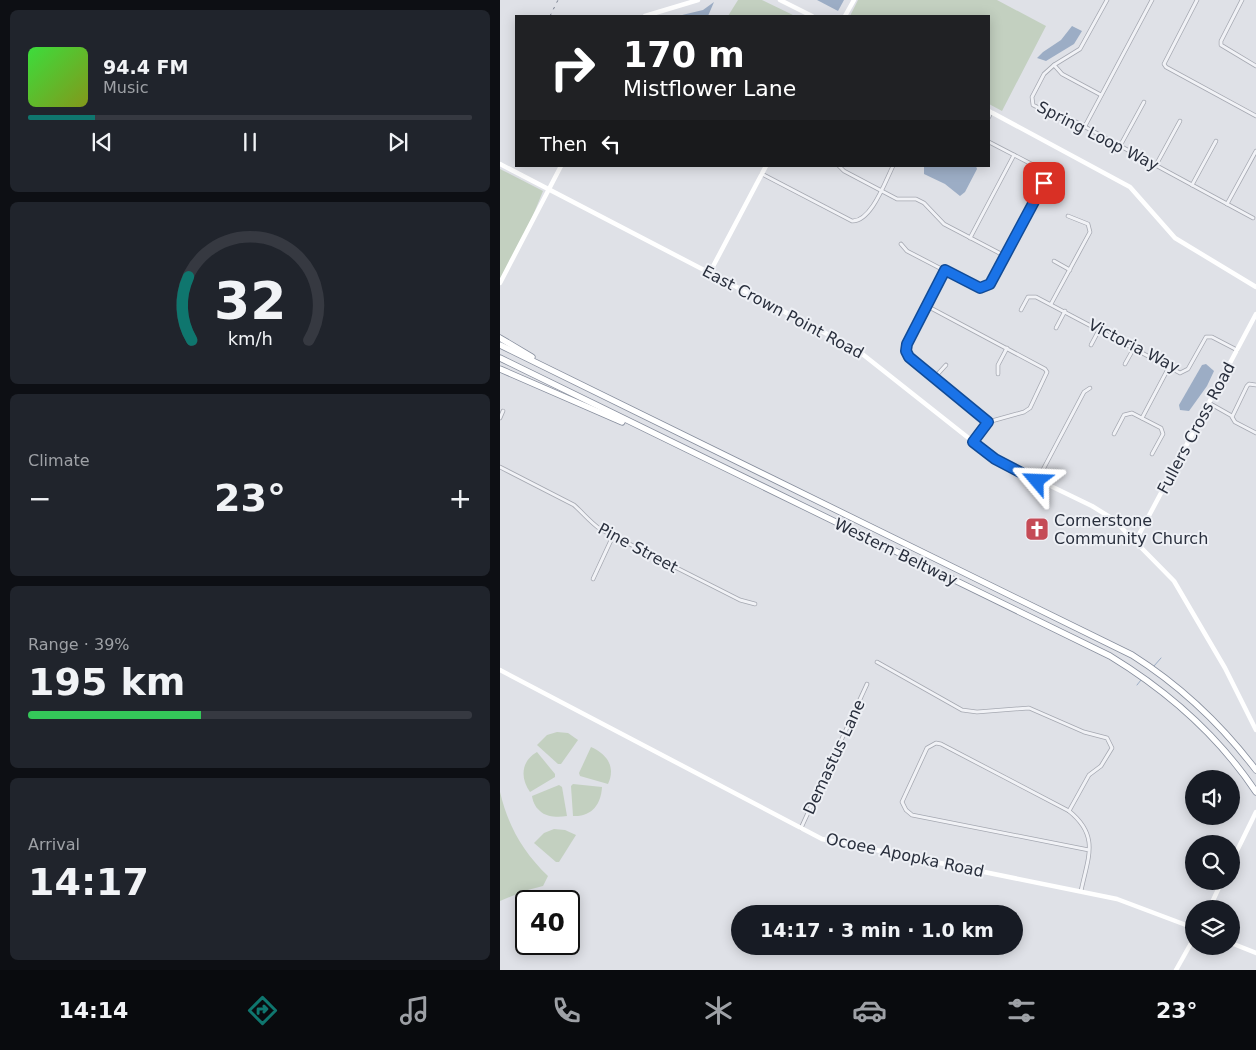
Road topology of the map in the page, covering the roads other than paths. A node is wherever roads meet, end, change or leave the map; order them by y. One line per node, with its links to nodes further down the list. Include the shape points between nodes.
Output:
1 (698, 0): 8 (street)
2 (780, 0): 9 (street)
3 (854, 0): 10 (street)
4 (1107, 0): 11 (street, Spring Loop Way, via 1080,49)
5 (1152, 0): 13 (street)
6 (1197, 0): 16 (street, via 1164,64 1166,68)
7 (1242, 0): 12 (street, via 1221,45)
8 (648, 15)
9 (810, 15)
10 (846, 15)
11 (1054, 65): 13 (street, via 1062,74); 18 (street, Spring Loop Way, via 1044,74 1031,102 1059,118)
12 (1256, 66)
13 (1101, 95): 18 (street)
14 (1144, 102): 21 (street)
15 (990, 113): 45 (street, via 1130,186 1175,238)
16 (1256, 116)
17 (1180, 121): 25 (street)
18 (1085, 126): 21 (street, Spring Loop Way)
19 (1216, 141): 31 (street)
20 (990, 143): 23 (street)
21 (1120, 146): 25 (street, Spring Loop Way)
22 (1256, 151): 34 (street)
23 (1014, 155): 37 (street); 39 (street, via 1039,168 1044,175 1044,183)
24 (500, 164): 32 (street, East Crown Point Road)
25 (1156, 165): 31 (street, Spring Loop Way)
26 (560, 167): 32 (street)
27 (766, 167): 30 (street)
28 (840, 167): 33 (street)
29 (892, 167): 33 (street)
30 (762, 174): 33 (street, via 852,221 867,216); 43 (street)
31 (1192, 185): 34 (street, Spring Loop Way)
32 (549, 189): 43 (street, East Crown Point Road); 44 (street)
33 (880, 191): 37 (street, via 897,199 916,199 924,203 939,221)
34 (1227, 204): 36 (street, Spring Loop Way)
35 (1068, 216): 42 (street, via 1090,227)
36 (1253, 218)
37 (970, 238): 39 (street)
38 (901, 244): 41 (street, via 907,251)
39 (1005, 256): 41 (street, via 986,288)
40 (1054, 261): 42 (street)
41 (945, 270): 47 (street)
42 (1070, 270): 46 (street)
43 (710, 274): 77 (street, East Crown Point Road, via 866,355)
44 (500, 283)
45 (1256, 287)
46 (1052, 304): 48 (street, Victoria Way, via 1032,296 1028,297); 49 (street, Victoria Way)
47 (926, 306): 56 (street); 65 (street, via 906,351)
48 (1021, 310)
49 (1065, 311): 51 (street); 52 (street, Victoria Way)
50 (1256, 314): 58 (street, Fullers Cross Road)
51 (1056, 328)
52 (1099, 330): 55 (street); 57 (street, Victoria Way)
53 (500, 338): 67 (highway)
54 (500, 345): 67 (highway, Western Beltway)
55 (1091, 345)
56 (1007, 348): 64 (street, via 998,365); 74 (street, via 1045,368 1046,377 1030,408)
57 (1134, 348): 60 (street); 62 (street, Victoria Way)
58 (1237, 350): 62 (street, Victoria Way, via 1206,337 1184,372); 69 (street, Fullers Cross Road)
59 (500, 358): 79 (highway, Western Beltway)
60 (1125, 364)
61 (946, 365): 65 (street)
62 (1169, 367): 73 (street)
63 (500, 369): 79 (highway)
64 (998, 374)
65 (935, 377): 74 (street)
66 (1256, 385): 71 (street, via 1247,386)
67 (584, 386): 90 (highway, Western Beltway, via 1146,663 1213,719)
68 (1090, 388): 81 (street, via 1084,392)
69 (1209, 403): 71 (street); 83 (street, Fullers Cross Road)
70 (503, 411): 72 (street)
71 (1232, 416): 75 (street, via 1235,422)
72 (500, 418)
73 (1142, 418): 76 (street, via 1127,413); 78 (street, via 1163,431)
74 (988, 422): 77 (street)
75 (1256, 433)
76 (1114, 434)
77 (973, 442): 81 (street, East Crown Point Road, via 995,459)
78 (1152, 454)
79 (699, 456): 91 (highway, Western Beltway, via 1083,643 1138,673 1212,735)
80 (500, 467): 82 (street, Pine Street, via 574,505 589,522)
81 (1037, 481): 83 (street, East Crown Point Road, via 1103,513)
82 (613, 536): 84 (street); 85 (street, Pine Street, via 740,600)
83 (1135, 542): 89 (street, East Crown Point Road, via 1165,570 1183,595)
84 (594, 579)
85 (755, 604)
86 (877, 662): 92 (street, via 962,710 1029,708 1084,732 1107,738 1112,748 1108,757 1089,775)
87 (500, 670): 94 (street, Ocoee Apopka Road)
88 (867, 684): 94 (street, Demastus Lane)
89 (1256, 730)
90 (1256, 770)
91 (1256, 792)
92 (1069, 811): 96 (street, via 1087,830); 96 (street, via 936,743 928,748 902,802 912,815)
93 (1256, 812): 95 (street)
94 (801, 829): 97 (street, Ocoee Apopka Road, via 832,842)
95 (1240, 845)
96 (1089, 850): 97 (street)
97 (1081, 891): 98 (street, Ocoee Apopka Road, via 1132,904)
98 (1185, 925)
99 (1240, 947): 100 (street)
100 (1256, 953)
101 (1185, 954): 102 (street)
102 (1176, 970)

